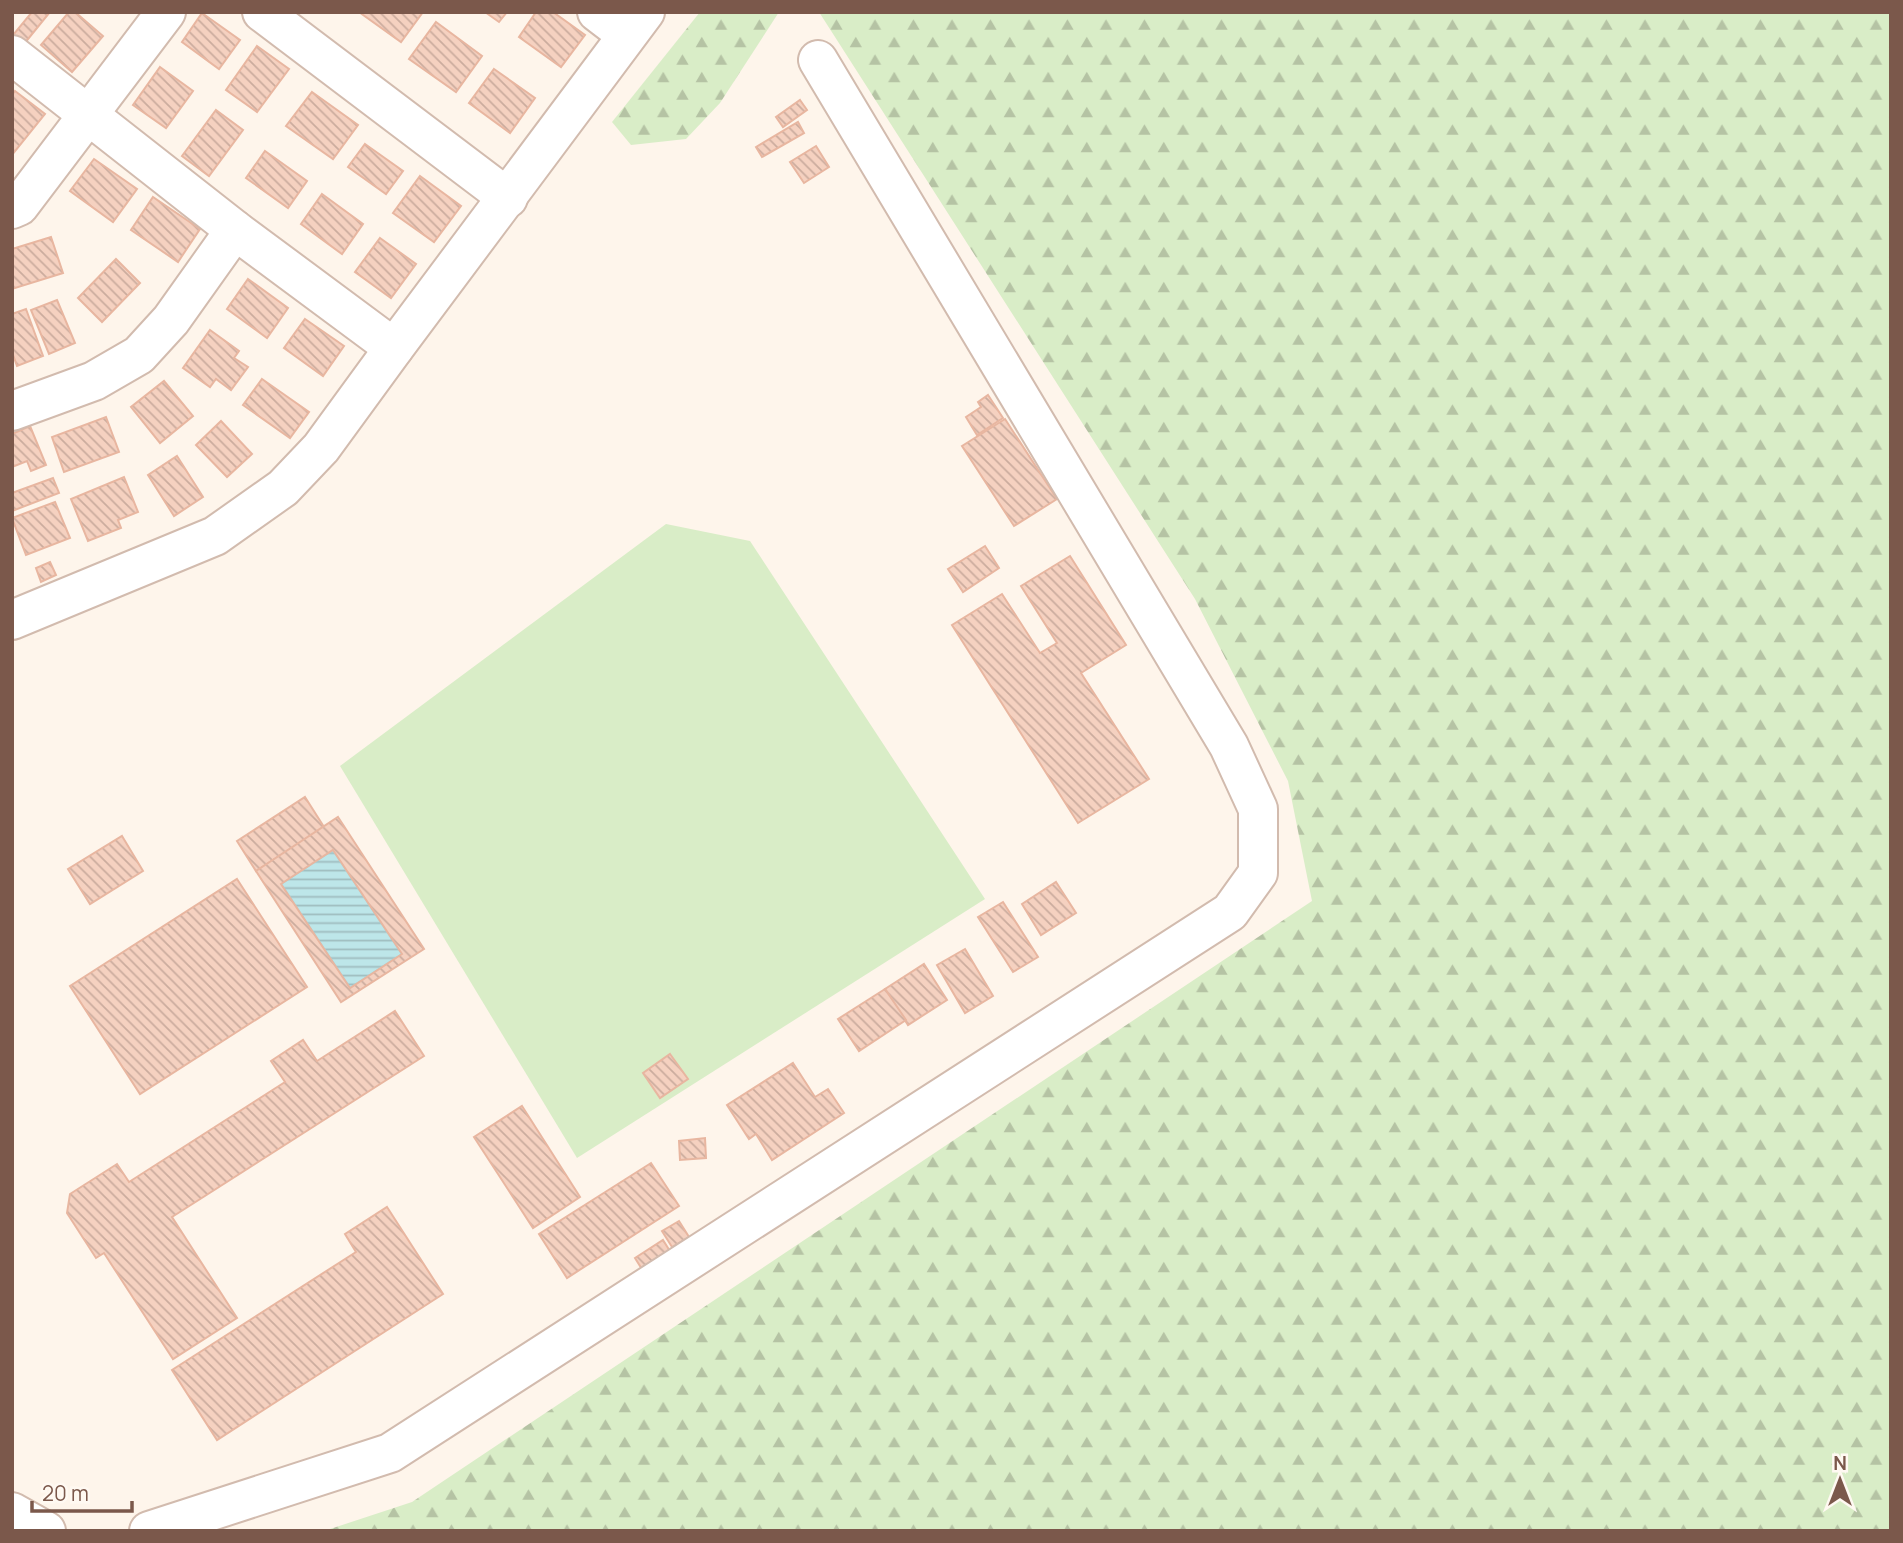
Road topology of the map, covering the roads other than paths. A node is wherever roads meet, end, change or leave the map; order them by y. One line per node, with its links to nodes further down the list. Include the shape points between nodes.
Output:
1 (166, 12): 7 (street)
2 (262, 12): 8 (street)
3 (597, 12): 4 (street)
4 (636, 24): 8 (street)
5 (12, 55): 7 (street)
6 (818, 60): 16 (street, via 1229,746 1258,809 1258,873 1230,912 390,1453)
7 (88, 115): 9 (street, via 19,206); 10 (street)
8 (508, 198): 11 (street)
9 (12, 209)
10 (235, 230): 11 (street); 12 (street, via 171,320 139,355 94,381)
11 (394, 348): 13 (street, via 321,449 283,488 215,536)
12 (12, 411)
13 (14, 616)
14 (12, 1512): 15 (street)
15 (46, 1531)
16 (149, 1531)

